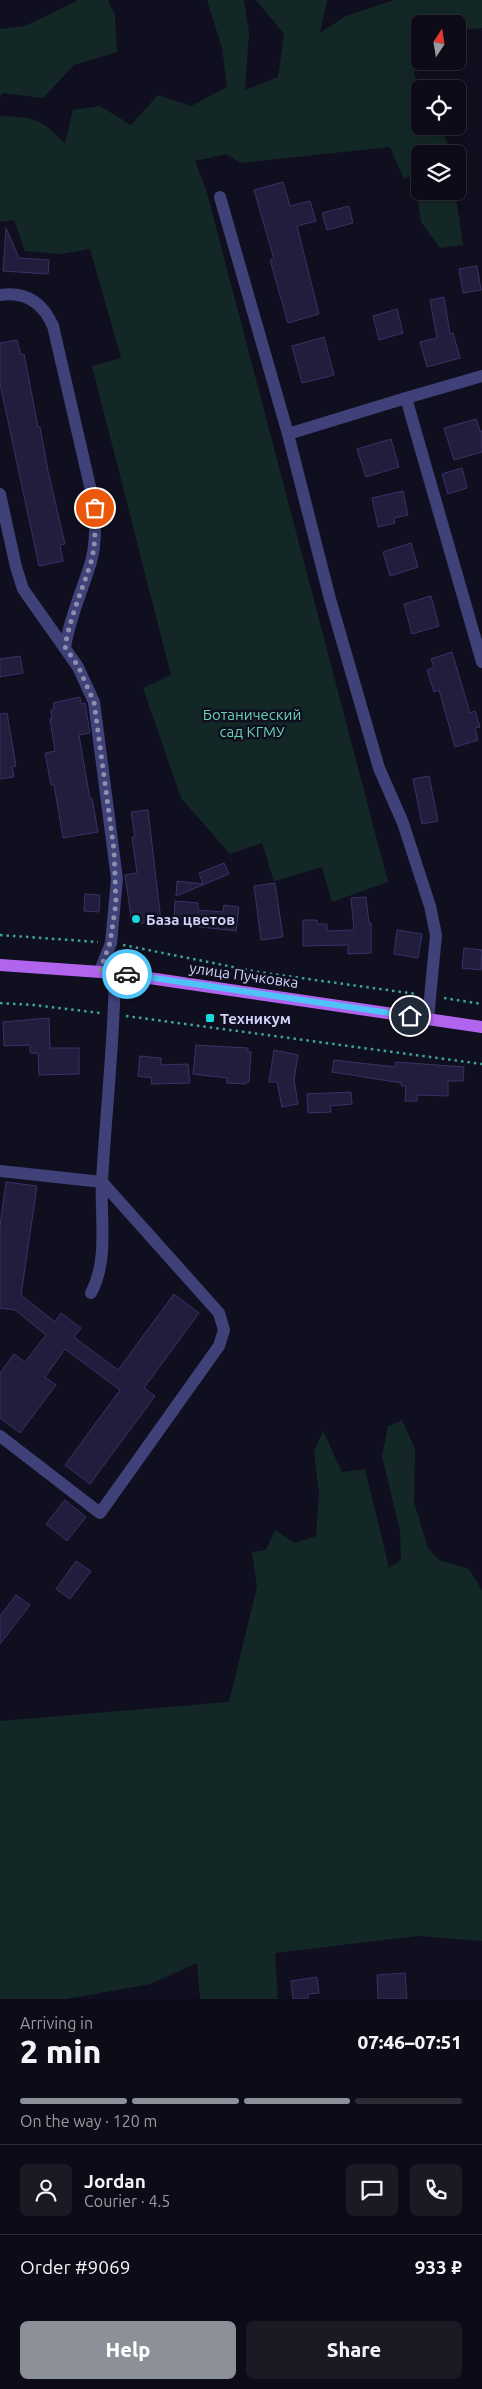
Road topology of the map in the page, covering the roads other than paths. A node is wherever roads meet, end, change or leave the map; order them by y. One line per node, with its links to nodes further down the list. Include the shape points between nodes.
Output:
1 (220, 197): 5 (street)
2 (0, 295): 7 (street, via 26,296 48,313 95,508 96,536 91,562 68,625)
3 (482, 376): 4 (street)
4 (406, 398): 5 (street); 8 (street)
5 (288, 434): 12 (street, via 330,599 379,768 403,823 430,906 436,935)
6 (0, 494): 7 (street, via 23,589)
7 (65, 647): 10 (street, via 78,666 94,702 116,879 110,943)
8 (482, 662)
9 (0, 966): 10 (main road, улица Пучковка)
10 (100, 971): 11 (main road, улица Пучковка)
11 (115, 973): 12 (main road, улица Пучковка); 15 (street)
12 (428, 1019): 13 (main road, улица Пучковка)
13 (482, 1027)
14 (0, 1171): 15 (street)
15 (102, 1182): 16 (street, via 101,1263); 17 (street, via 219,1313 224,1330 219,1346 100,1513)
16 (92, 1293)
17 (0, 1436)

